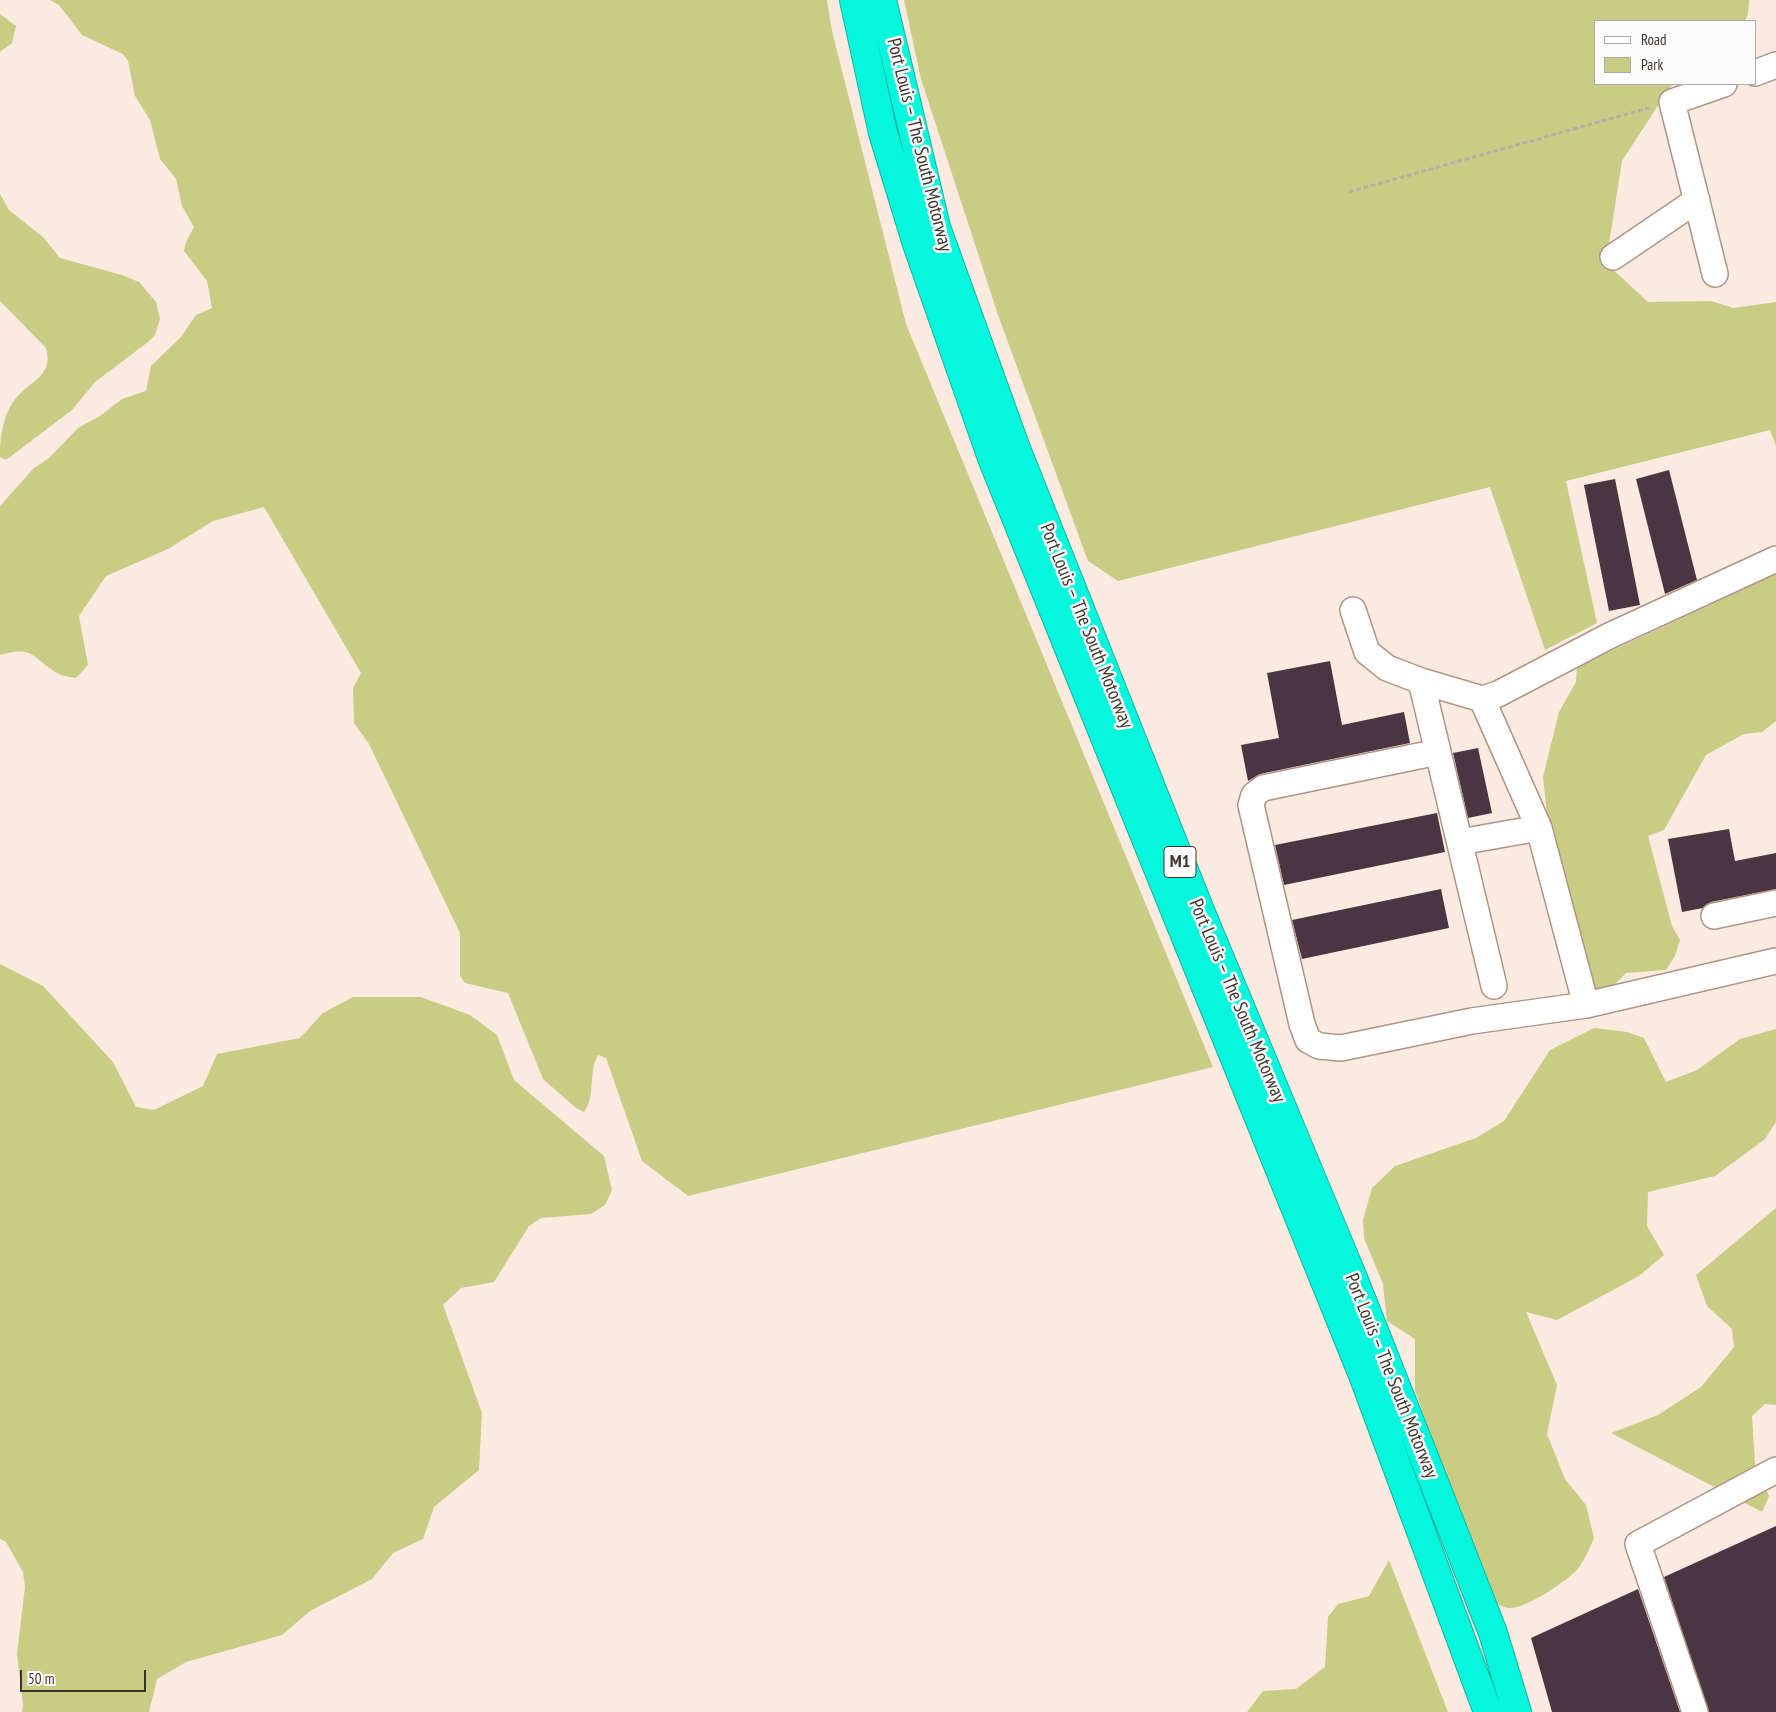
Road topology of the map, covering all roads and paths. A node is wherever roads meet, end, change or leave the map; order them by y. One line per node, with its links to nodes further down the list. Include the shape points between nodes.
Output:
1 (854, 0): 24 (highway, Port Louis – The South Motorway / M1, via 886,142 917,244 992,458 1363,1375)
2 (882, 0): 25 (highway, Port Louis – The South Motorway / M1, via 936,227 1014,446 1201,913 1388,1366 1493,1633)
3 (1776, 65): 4 (street)
4 (1756, 73)
5 (1721, 85): 6 (street)
6 (1672, 102): 7 (path); 8 (street)
7 (1349, 192)
8 (1696, 200): 9 (street); 10 (street)
9 (1613, 257)
10 (1715, 274)
11 (1776, 559): 14 (street)
12 (1353, 610): 13 (street, via 1367,652 1387,668)
13 (1421, 681): 14 (street); 15 (street)
14 (1482, 699): 16 (street)
15 (1438, 752): 17 (street); 22 (street, via 1263,788 1254,795 1251,805 1308,1040 1319,1046 1341,1048 1472,1022)
16 (1539, 828): 17 (street); 22 (street)
17 (1460, 842): 21 (street)
18 (1774, 911): 19 (street)
19 (1714, 916)
20 (1776, 961): 22 (street)
21 (1494, 986)
22 (1586, 1005)
23 (1776, 1470): 26 (street, via 1638,1544)
24 (1488, 1712)
25 (1517, 1712)
26 (1695, 1712)

